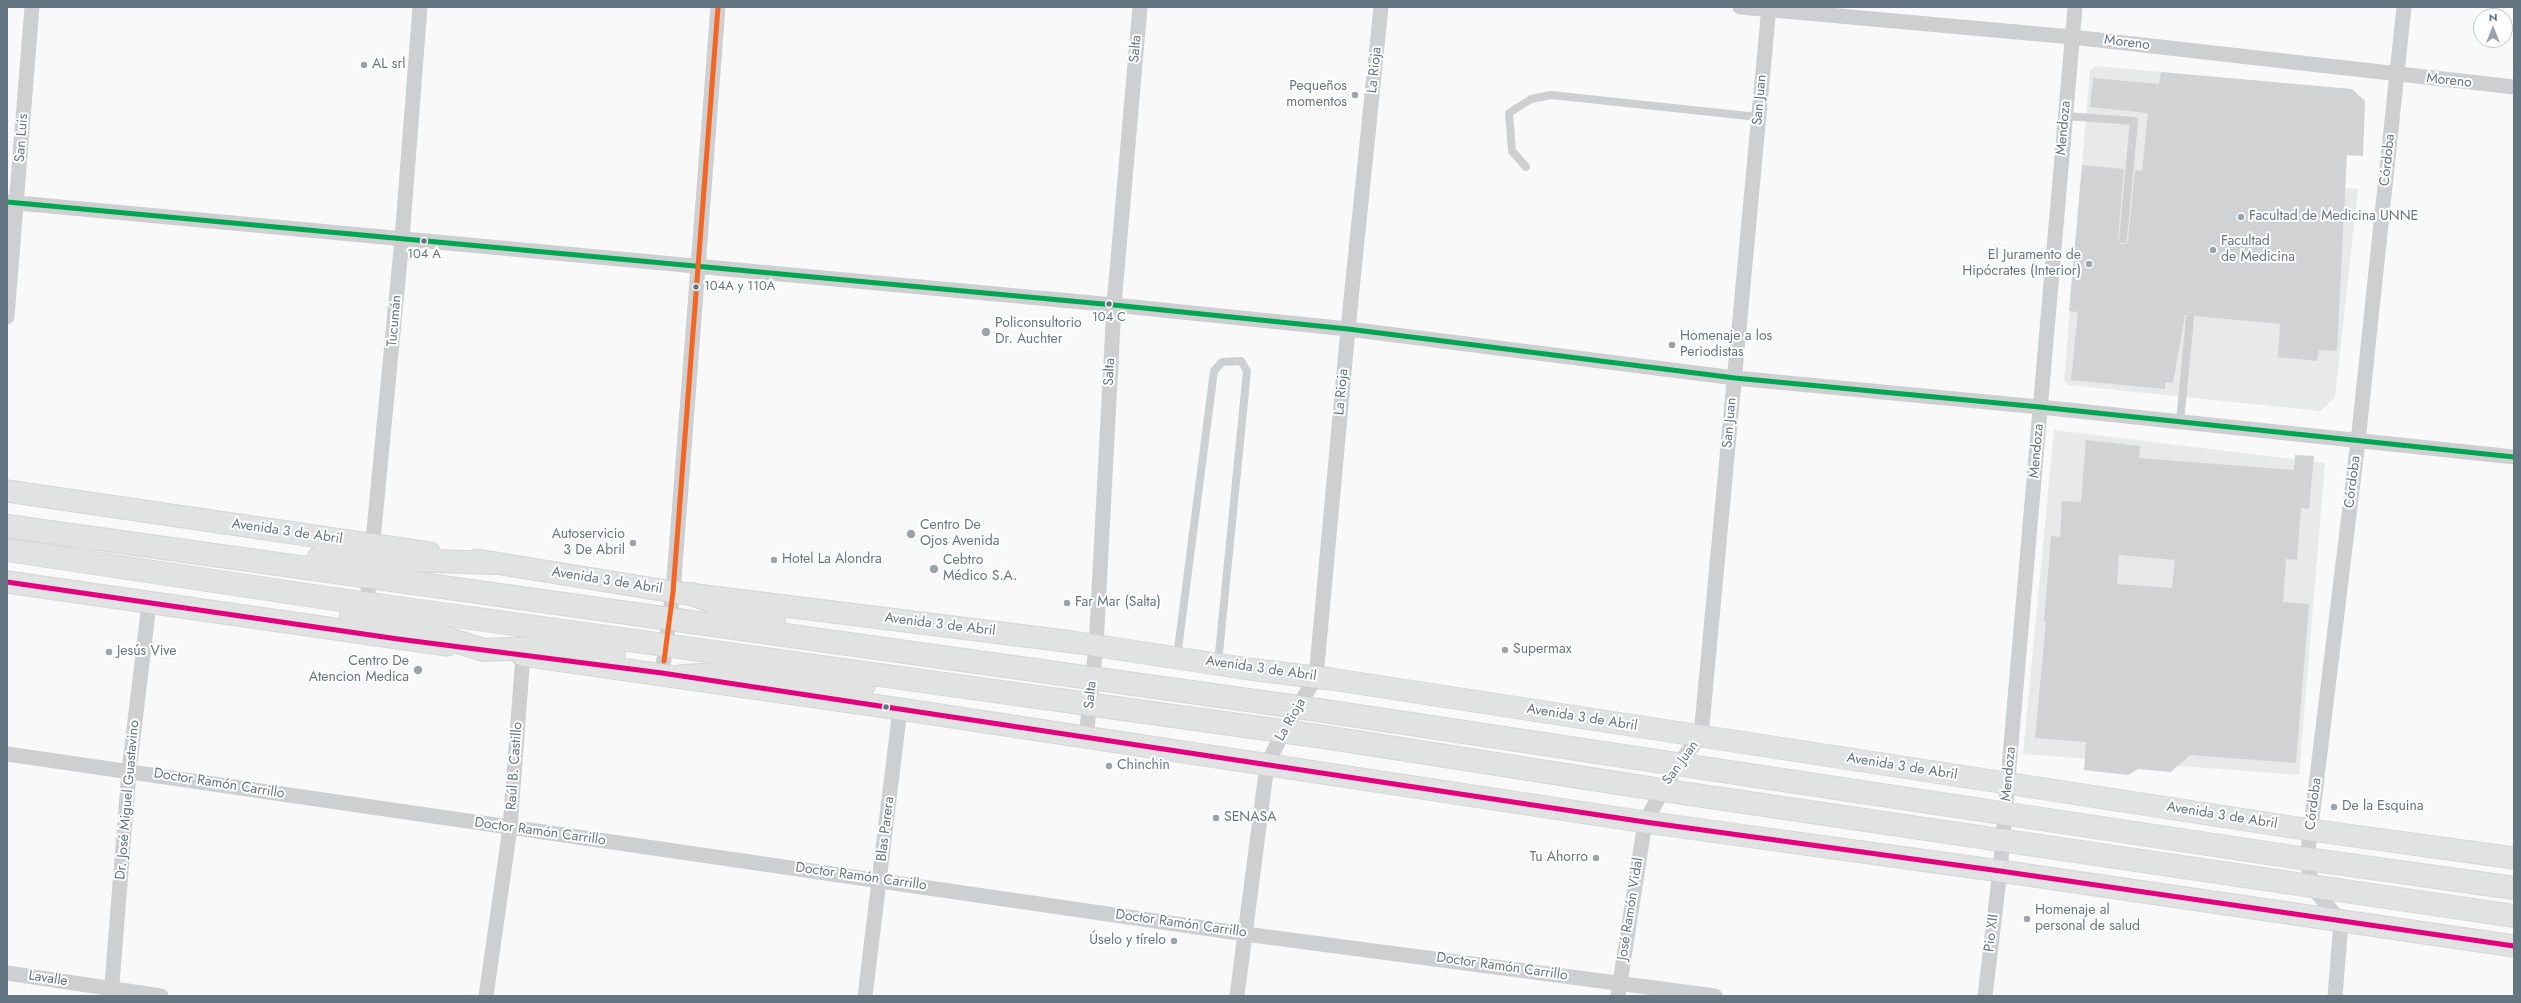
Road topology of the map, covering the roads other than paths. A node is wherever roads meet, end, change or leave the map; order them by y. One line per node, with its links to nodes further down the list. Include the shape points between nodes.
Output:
1 (32, 7): 16 (street, San Luis)
2 (420, 7): 17 (street, Tucumán)
3 (718, 7): 19 (street)
4 (1140, 7): 20 (street, Salta)
5 (1381, 7): 23 (street, La Rioja)
6 (1740, 7): 9 (street, Moreno)
7 (2075, 7): 10 (street, Mendoza)
8 (2404, 7): 11 (street, Córdoba)
9 (1769, 8): 10 (street, Moreno); 14 (street, San Juan)
10 (2072, 37): 11 (street, Moreno); 13 (street, Mendoza)
11 (2397, 76): 12 (street, Moreno); 27 (street, Córdoba)
12 (2514, 87)
13 (2065, 116): 18 (lane, via 2134,121); 25 (street, Mendoza)
14 (1758, 117): 15 (lane, via 1551,95 1531,99 1509,113 1512,152); 24 (street, San Juan)
15 (1526, 167)
16 (12, 203): 17 (street); 21 (street, San Luis)
17 (402, 239): 19 (street); 32 (street, Tucumán)
18 (2122, 239)
19 (698, 266): 20 (street); 35 (street)
20 (1114, 305): 23 (street); 39 (street, Salta)
21 (7, 317)
22 (2190, 317): 26 (lane)
23 (1348, 329): 24 (street); 46 (street, La Rioja)
24 (1735, 378): 25 (street); 53 (street, San Juan)
25 (2040, 407): 26 (street); 59 (street, Mendoza)
26 (2180, 422): 27 (street)
27 (2358, 441): 28 (street); 64 (street, Córdoba)
28 (2514, 456)
29 (7, 491): 32 (main road, Avenida 3 de Abril)
30 (7, 526): 32 (highway, via 145,545)
31 (7, 550): 37 (highway, via 141,571 316,610)
32 (372, 561): 33 (highway); 37 (street, Tucumán); 38 (highway, Avenida 3 de Abril)
33 (493, 563): 35 (main road, Avenida 3 de Abril)
34 (7, 582): 36 (main road)
35 (683, 593): 38 (street); 39 (main road, Avenida 3 de Abril); 43 (highway, via 745,614 859,635)
36 (149, 604): 37 (main road); 58 (street, Dr. José Miguel Guastavino)
37 (366, 618): 40 (highway, via 400,624); 44 (highway)
38 (669, 620): 43 (highway, Avenida 3 de Abril); 44 (street)
39 (1096, 647): 42 (main road, Avenida 3 de Abril); 47 (street, Salta)
40 (484, 650): 41 (main road); 44 (highway, via 567,647)
41 (523, 655): 44 (main road); 63 (street, Raúl B. Castillo)
42 (1177, 658): 45 (main road, Avenida 3 de Abril); 45 (lane, via 1214,371 1222,362 1241,361 1247,371)
43 (978, 662): 47 (highway, Avenida 3 de Abril)
44 (669, 664): 48 (highway); 48 (highway, via 843,685); 51 (main road)
45 (1218, 664): 46 (main road, Avenida 3 de Abril)
46 (1316, 677): 50 (street, La Rioja); 53 (main road, Avenida 3 de Abril)
47 (1092, 680): 49 (street, Salta); 50 (highway, Avenida 3 de Abril)
48 (977, 688): 49 (highway)
49 (1090, 704): 52 (highway); 54 (street, Salta)
50 (1298, 707): 52 (street, La Rioja); 57 (highway, Avenida 3 de Abril)
51 (900, 709): 54 (main road); 69 (street, Blas Parera)
52 (1283, 732): 56 (street, La Rioja); 60 (highway)
53 (1701, 736): 57 (street, San Juan); 59 (main road, Avenida 3 de Abril)
54 (1086, 737): 56 (main road)
55 (7, 754): 58 (street, Doctor Ramón Carrillo)
56 (1266, 765): 62 (main road); 74 (street)
57 (1677, 765): 60 (street, San Juan); 61 (highway, Avenida 3 de Abril)
58 (129, 771): 63 (street, Doctor Ramón Carrillo); 78 (street, Dr. José Miguel Guastavino)
59 (2008, 784): 61 (street, Mendoza); 64 (main road, Avenida 3 de Abril)
60 (1662, 790): 62 (street, San Juan); 65 (highway)
61 (2005, 813): 65 (street, Mendoza); 67 (highway, Avenida 3 de Abril)
62 (1645, 822): 68 (main road); 77 (street, José Ramón Vidal)
63 (510, 828): 69 (street, Doctor Ramón Carrillo); 80 (street, Raúl B. Castillo)
64 (2311, 830): 66 (main road, Avenida 3 de Abril); 67 (street, Córdoba)
65 (2003, 840): 68 (street, Mendoza); 70 (highway)
66 (2514, 858)
67 (2307, 860): 70 (street, Córdoba); 71 (highway, Avenida 3 de Abril)
68 (2000, 871): 73 (main road); 84 (street, Pio XII)
69 (880, 879): 74 (street, Doctor Ramón Carrillo); 81 (street, Blas Parera)
70 (2313, 888): 72 (highway); 73 (street, Córdoba)
71 (2514, 888)
72 (2514, 916)
73 (2341, 922): 75 (main road); 85 (street)
74 (1245, 934): 77 (street, Doctor Ramón Carrillo); 82 (street)
75 (2514, 946)
76 (7, 973): 78 (street, Lavalle)
77 (1619, 990): 83 (street, Doctor Ramón Carrillo)
78 (111, 992): 79 (street, Lavalle)
79 (161, 996)
80 (486, 996)
81 (865, 996)
82 (1237, 996)
83 (1715, 996)
84 (1985, 996)
85 (2335, 996)

